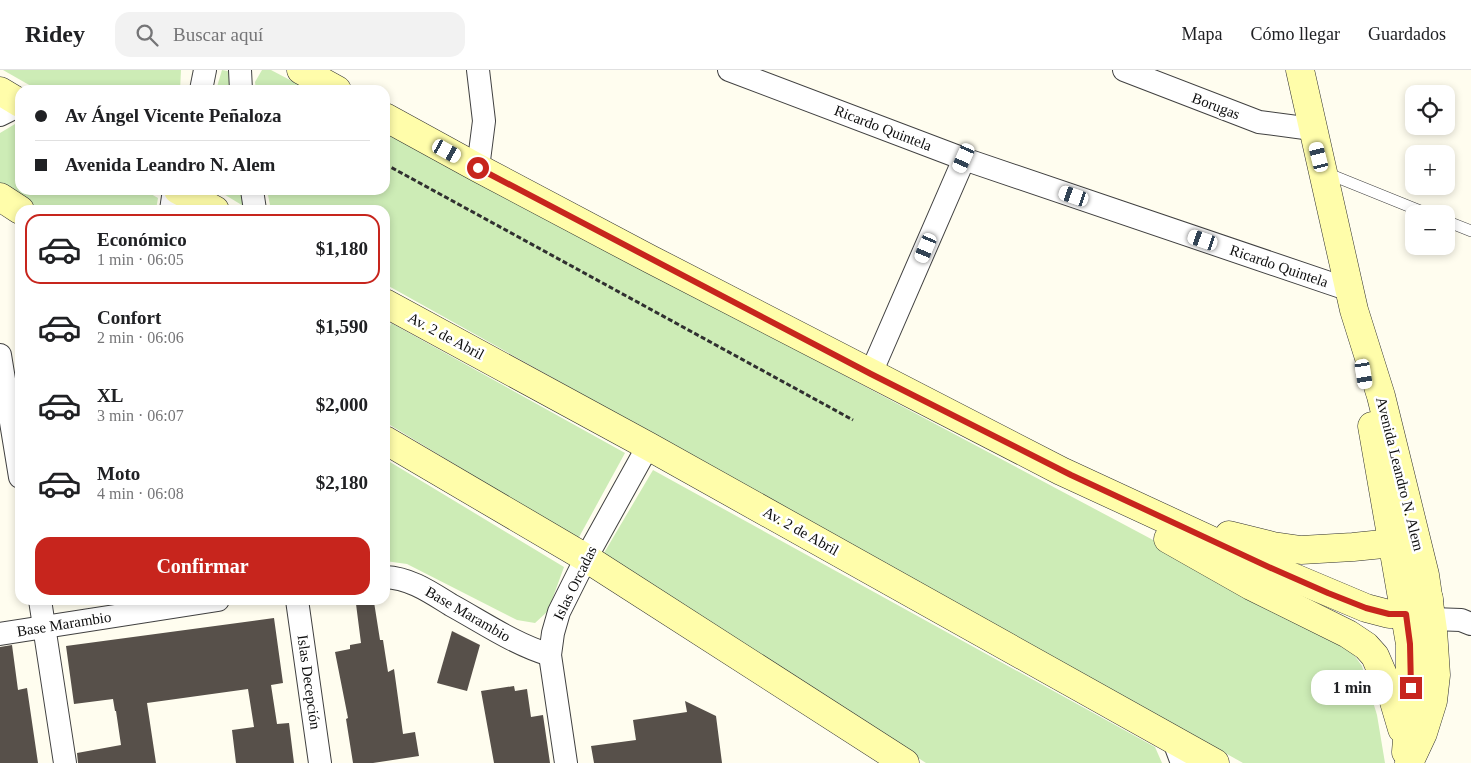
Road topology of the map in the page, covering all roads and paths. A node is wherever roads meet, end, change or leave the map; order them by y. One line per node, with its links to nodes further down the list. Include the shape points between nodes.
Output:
1 (205, 70): 8 (street)
2 (240, 70): 9 (street)
3 (301, 70): 10 (street)
4 (478, 70): 19 (street, via 484,121)
5 (729, 70): 17 (street, Ricardo Quintela)
6 (1124, 70): 16 (street, Borugas, via 1258,122)
7 (1300, 70): 16 (street)
8 (202, 85)
9 (241, 85)
10 (328, 85)
11 (0, 91): 12 (street)
12 (15, 101)
13 (15, 107): 14 (street)
14 (0, 115)
15 (390, 120): 19 (street)
16 (1312, 128): 20 (street)
17 (964, 158): 28 (street, Ricardo Quintela); 31 (street)
18 (390, 167): 32 (path)
19 (478, 168): 31 (street)
20 (1323, 171): 24 (lane); 28 (street)
21 (186, 195): 23 (street)
22 (0, 197): 25 (street)
23 (205, 205)
24 (1406, 205)
25 (15, 207)
26 (1455, 225): 27 (lane)
27 (1471, 231)
28 (1352, 300): 38 (street, Avenida Leandro N. Alem); 41 (street, Avenida Leandro N. Alem, via 1380,396)
29 (390, 306): 35 (street, Av. 2 de Abril)
30 (0, 355): 34 (street)
31 (871, 374): 36 (street)
32 (853, 420)
33 (390, 443): 39 (street)
34 (15, 446)
35 (648, 446): 39 (street, Islas Orcadas); 49 (street, Av. 2 de Abril)
36 (1071, 475): 37 (street); 38 (street, via 1242,540 1301,550)
37 (1103, 490): 41 (street, via 1366,608 1389,614); 50 (street, via 1124,512 1165,537 1366,646 1392,695)
38 (1393, 543): 41 (street, Avenida Leandro N. Alem); 41 (street, via 1409,548)
39 (586, 558): 48 (street, Islas Orcadas, via 559,612); 54 (street)
40 (390, 577): 48 (street, Base Marambio, via 417,584 518,643)
41 (1423, 604): 45 (street); 50 (street, Avenida Leandro N. Alem, via 1410,644)
42 (41, 605): 46 (street)
43 (186, 605): 46 (street, Base Marambio)
44 (298, 605): 52 (street, Islas Decepción)
45 (1471, 624)
46 (45, 627): 47 (street, Base Marambio); 51 (street)
47 (0, 634)
48 (550, 655): 53 (street, Islas Orcadas)
49 (1178, 751): 55 (street, Av. 2 de Abril)
50 (1407, 756)
51 (65, 763)
52 (320, 763)
53 (566, 763)
54 (905, 763)
55 (1215, 763)

